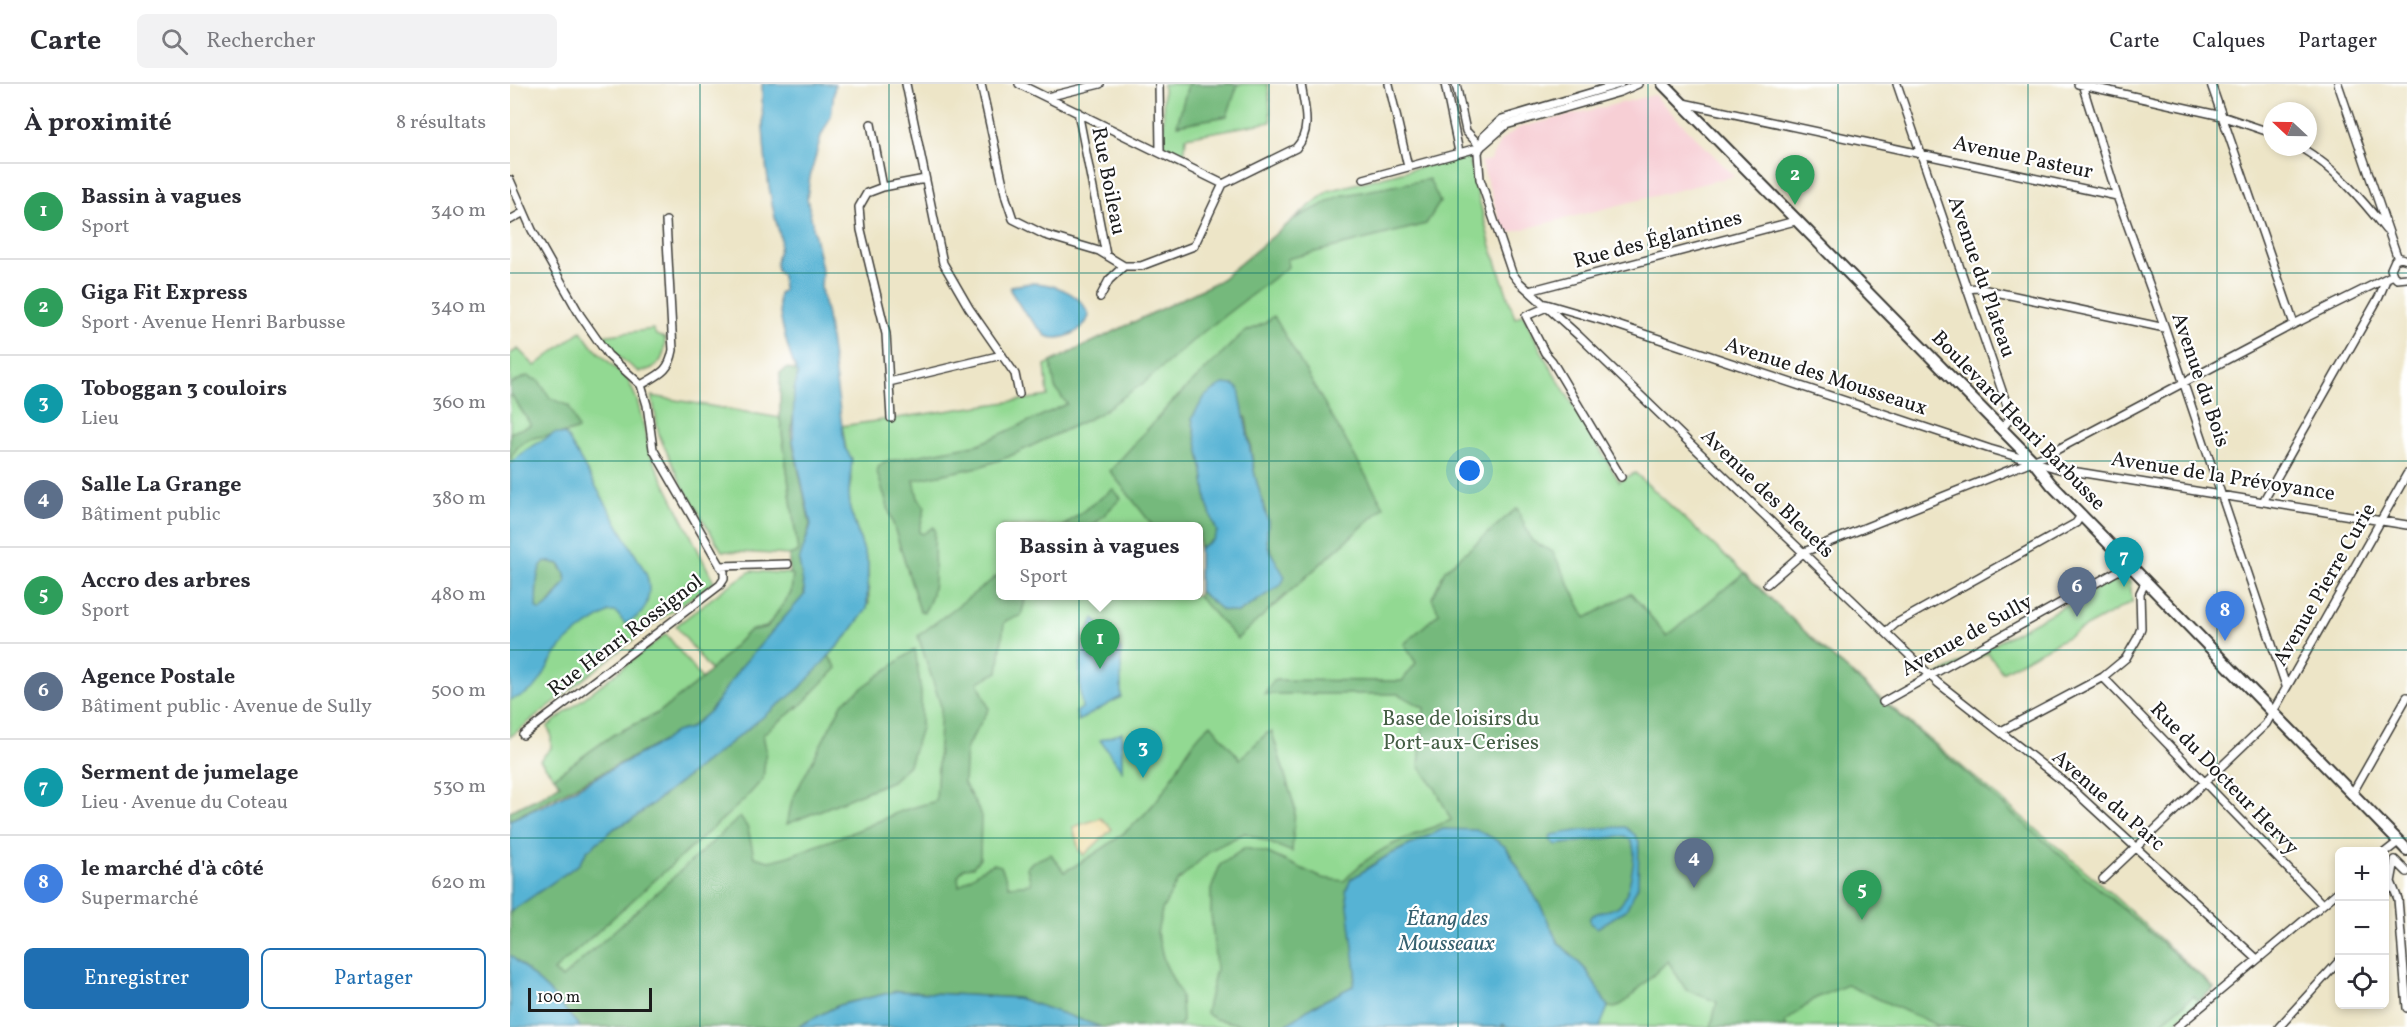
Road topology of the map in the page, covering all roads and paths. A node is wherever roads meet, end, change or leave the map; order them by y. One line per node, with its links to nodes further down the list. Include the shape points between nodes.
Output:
1 (906, 84): 29 (street)
2 (981, 84): 40 (street, via 1013,219 1045,235)
3 (1019, 84): 17 (street)
4 (1100, 84): 17 (street)
5 (1159, 84): 24 (street)
6 (1301, 84): 32 (street, via 1307,128 1302,142)
7 (1389, 84): 28 (street)
8 (1445, 84): 25 (street)
9 (1456, 84): 23 (street, via 1466,131)
10 (1620, 84): 23 (street, via 1502,118 1488,130)
11 (1638, 84): 23 (street, via 1506,125)
12 (1663, 84): 18 (main road, Boulevard Henri Barbusse)
13 (1897, 84): 26 (street, Avenue du Plateau)
14 (2081, 84): 20 (street); 34 (street, Avenue du Bois)
15 (2211, 84): 20 (street)
16 (2338, 84): 39 (street)
17 (1047, 98): 19 (street)
18 (1680, 102): 26 (street, Avenue Pasteur); 38 (main road, Boulevard Henri Barbusse)
19 (1078, 112): 24 (street); 40 (street, Rue Boileau)
20 (2223, 116): 22 (street); 50 (street)
21 (871, 124): 33 (street)
22 (2263, 130)
23 (1481, 147): 25 (street); 47 (street, Avenue des Bleuets, via 1477,163 1480,179 1512,273)
24 (1160, 151): 32 (street)
25 (1459, 152): 28 (street)
26 (1921, 153): 34 (street, Avenue Pasteur); 46 (street, Avenue du Plateau)
27 (2316, 156): 39 (street, via 2339,175)
28 (1408, 167): 30 (street)
29 (925, 179): 33 (street); 52 (street, via 943,263)
30 (1364, 179)
31 (510, 180): 35 (street)
32 (1223, 184): 43 (street, via 1194,246 1141,266)
33 (883, 187): 53 (street, via 867,194 859,207 886,334)
34 (2117, 196): 51 (street, Avenue du Bois)
35 (524, 212): 36 (street); 55 (street, via 580,315 608,355)
36 (510, 220)
37 (666, 221): 55 (street, via 673,350 671,363 664,372)
38 (1798, 224): 47 (street, Rue des Églantines); 58 (main road, Boulevard Henri Barbusse)
39 (2390, 234): 41 (street)
40 (1106, 255): 43 (street)
41 (2398, 259): 42 (street); 44 (street, via 2391,266)
42 (2407, 260)
43 (1124, 266): 48 (street, via 1109,280)
44 (2389, 278): 45 (street); 50 (street); 63 (street)
45 (2407, 280)
46 (1967, 289): 51 (street); 58 (street, Avenue du Plateau, via 2011,417)
47 (1529, 291): 49 (street, Avenue des Bleuets)
48 (1100, 297)
49 (1546, 305): 59 (street, Avenue des Mousseaux); 61 (street, via 1526,316); 67 (street, Avenue des Bleuets)
50 (2294, 324): 54 (street)
51 (2165, 328): 54 (street, Avenue du Bois)
52 (1002, 355): 53 (street); 56 (street, via 1015,374)
53 (889, 382): 57 (street)
54 (2184, 383): 59 (street); 62 (street, Avenue du Bois)
55 (641, 385): 70 (street, Rue Henri Rossignol, via 653,449)
56 (1019, 394)
57 (891, 418)
58 (2001, 430): 59 (main road, Boulevard Henri Barbusse)
59 (2033, 461): 62 (street, Avenue de la Prévoyance, via 2059,469); 64 (main road, Boulevard Henri Barbusse); 67 (street)
60 (2407, 474): 65 (street, Avenue Pierre Curie)
61 (1621, 477)
62 (2222, 494): 63 (street, Avenue de la Prévoyance); 76 (street, Avenue du Bois)
63 (2264, 501): 65 (street, Avenue de la Prévoyance)
64 (2082, 514): 69 (main road, Boulevard Henri Barbusse); 73 (street, via 2076,523)
65 (2381, 520): 66 (street, Avenue de la Prévoyance); 76 (street, Avenue Pierre Curie)
66 (2407, 525)
67 (1804, 552): 72 (street); 73 (street, Avenue des Bleuets)
68 (788, 564): 70 (street)
69 (2130, 564): 71 (main road, Boulevard Henri Barbusse); 74 (street, Avenue de Sully)
70 (720, 566): 81 (street, Rue Henri Rossignol, via 724,572 720,585)
71 (2146, 580): 75 (street, via 2140,593 2141,628 2137,639 2126,658); 79 (main road, Boulevard Henri Barbusse)
72 (1767, 585)
73 (1887, 631): 74 (street, Avenue des Bleuets)
74 (1931, 675): 78 (street, Avenue de Sully); 80 (street, Avenue du Parc)
75 (2103, 677): 80 (street); 82 (street, Rue du Docteur Hervy)
76 (2286, 686): 79 (street, Avenue Pierre Curie)
77 (2407, 697): 83 (street)
78 (1883, 702)
79 (2274, 712): 82 (street, Avenue Pierre Curie); 83 (main road, Boulevard Henri Barbusse)
80 (2001, 731): 85 (street, Avenue du Parc)
81 (524, 735)
82 (2205, 782): 85 (street, Avenue Pierre Curie); 93 (street, Rue du Docteur Hervy)
83 (2352, 794): 84 (main road, Boulevard Henri Barbusse)
84 (2398, 842): 86 (street); 87 (main road, Boulevard Henri Barbusse)
85 (2137, 848): 89 (street, Avenue Pierre Curie); 94 (street, Avenue du Parc)
86 (2389, 850)
87 (2407, 850)
88 (2407, 872): 90 (street, via 2395,860)
89 (2103, 879)
90 (2391, 882): 91 (street); 96 (street, via 2398,899)
91 (2389, 886)
92 (2335, 894): 93 (street)
93 (2322, 904): 94 (street)
94 (2257, 959): 97 (street)
95 (2335, 965): 98 (street)
96 (2407, 1008)
97 (2176, 1027)
98 (2279, 1027)

